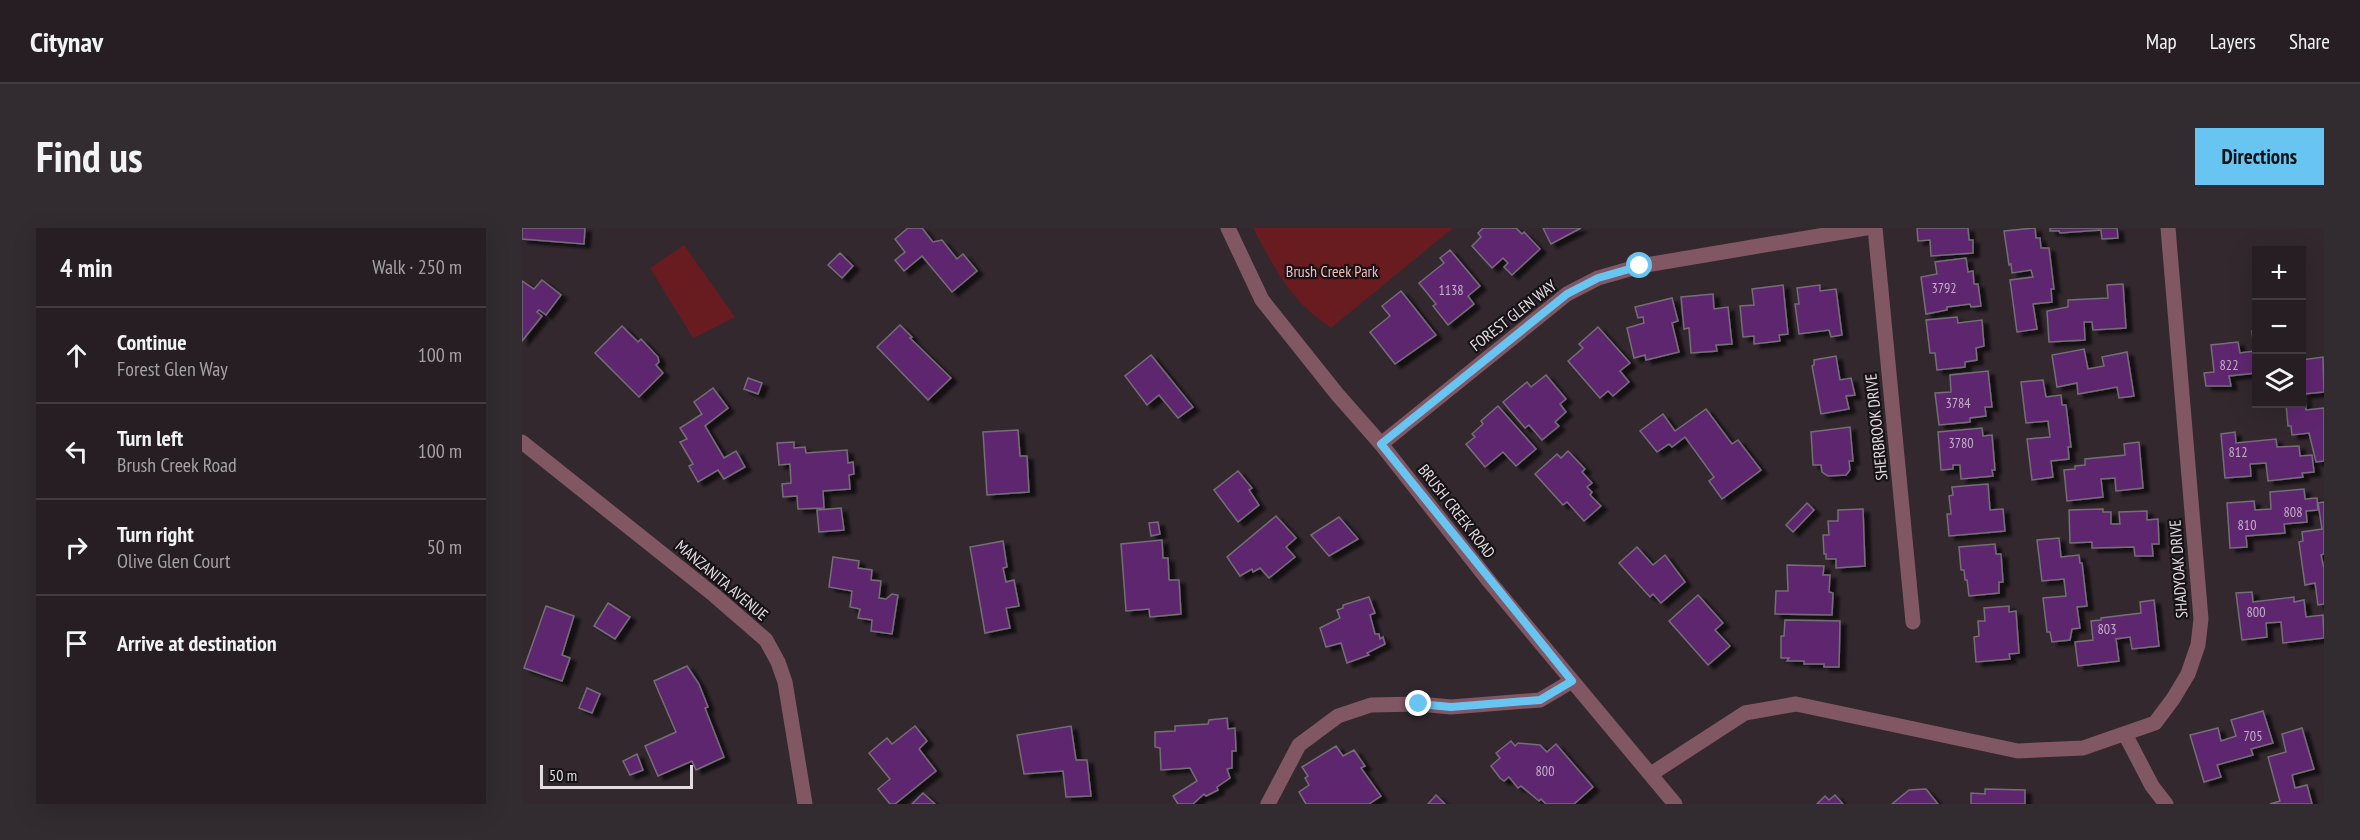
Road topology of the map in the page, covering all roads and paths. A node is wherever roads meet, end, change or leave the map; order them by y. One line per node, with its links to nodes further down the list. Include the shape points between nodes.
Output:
1 (1228, 228): 6 (street, BRUSH CREEK ROAD, via 1262,300)
2 (1866, 228): 6 (street, FOREST GLEN WAY, via 1640,266 1598,278 1567,294)
3 (1875, 228): 7 (street, SHERBROOK DRIVE)
4 (2168, 228): 9 (street, SHADYOAK DRIVE, via 2201,619 2198,645 2174,699 2155,723)
5 (522, 442): 11 (street, MANZANITA AVENUE, via 766,640 784,682)
6 (1381, 444): 8 (street, BRUSH CREEK ROAD)
7 (1913, 622)
8 (1572, 681): 10 (street, BRUSH CREEK ROAD); 12 (street, via 1540,700 1451,707 1371,705 1338,716 1299,745)
9 (2125, 734): 10 (street, SHADYOAK DRIVE, via 2083,748 2018,751 1796,704 1745,713); 14 (street)
10 (1651, 774): 13 (street, BRUSH CREEK ROAD)
11 (805, 804)
12 (1268, 804)
13 (1676, 804)
14 (2166, 804)

